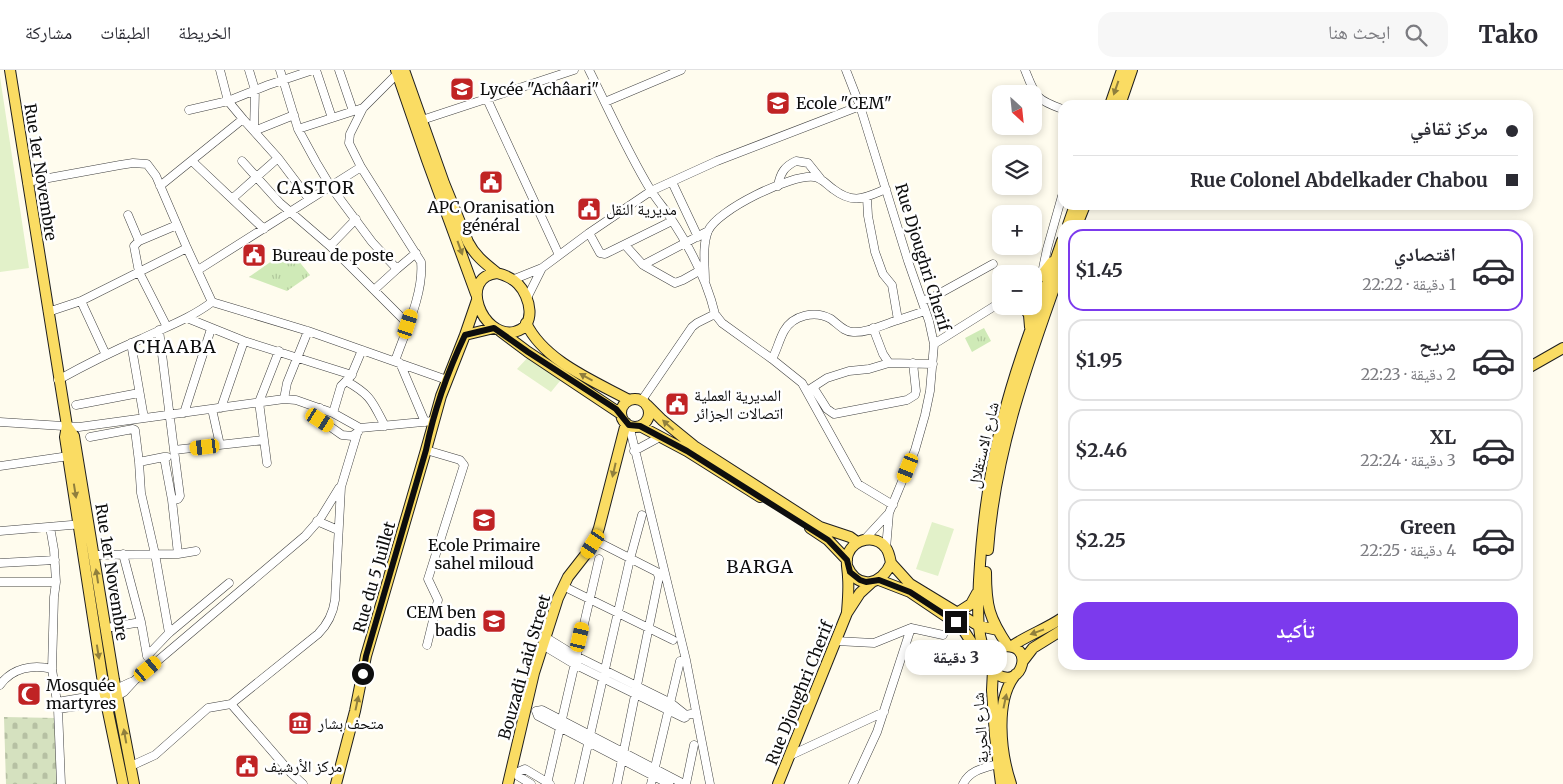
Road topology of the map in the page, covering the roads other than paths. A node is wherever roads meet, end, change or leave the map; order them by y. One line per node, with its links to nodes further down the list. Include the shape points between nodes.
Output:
1 (10, 70): 39 (main road, Rue 1er Novembre)
2 (220, 70): 20 (street)
3 (249, 70): 16 (street)
4 (280, 70): 15 (street)
5 (314, 70): 15 (street); 28 (street)
6 (339, 70): 26 (street)
7 (574, 70): 17 (street)
8 (588, 70): 21 (street)
9 (681, 70): 21 (street)
10 (846, 70): 22 (street, Rue Djoughri Cherif)
11 (1122, 70): 18 (main road, one-way to 18)
12 (1132, 70): 19 (main road)
13 (400, 71): 23 (street); 30 (main road); 81 (main road, one-way to 81, via 427,160)
14 (1028, 71): 24 (street, via 1039,99)
15 (283, 80): 16 (street); 27 (street)
16 (255, 90): 20 (street); 32 (street)
17 (487, 99): 30 (street); 66 (street)
18 (1112, 100)
19 (1122, 100)
20 (228, 101): 25 (street); 29 (street)
21 (605, 102): 45 (street)
22 (860, 106): 40 (street, via 717,161); 44 (street, Rue Djoughri Cherif)
23 (363, 108): 26 (street); 36 (street, via 349,142)
24 (1058, 108)
25 (189, 110)
26 (353, 111): 28 (street)
27 (294, 116): 31 (street); 32 (street)
28 (332, 118): 31 (street)
29 (244, 119): 32 (street); 34 (street)
30 (422, 120): 75 (main road, via 468,242 481,260)
31 (298, 130): 42 (street)
32 (254, 131): 33 (street)
33 (278, 158): 37 (street); 48 (street)
34 (192, 161): 41 (street); 46 (street)
35 (242, 161): 37 (street)
36 (360, 167): 42 (street); 64 (street)
37 (257, 177): 46 (street); 50 (street)
38 (820, 178): 43 (street, via 804,176); 43 (street, via 808,163 796,161 783,171); 47 (street, via 847,197)
39 (27, 182): 41 (street, via 133,163 147,164); 88 (main road, Rue 1er Novembre)
40 (672, 182): 45 (street); 58 (street)
41 (160, 186): 54 (street)
42 (331, 186): 48 (street); 52 (street)
43 (778, 186): 56 (street, via 728,211)
44 (886, 190): 47 (street); 84 (street, Rue Djoughri Cherif)
45 (651, 191): 53 (street); 57 (street)
46 (233, 198): 55 (street)
47 (868, 198): 92 (street, via 875,252 883,274 892,285)
48 (309, 199): 50 (street)
49 (1058, 210): 69 (street)
50 (290, 212): 55 (street); 62 (street)
51 (128, 215): 59 (street)
52 (356, 219): 62 (street); 71 (street)
53 (672, 221): 60 (street); 61 (street)
54 (177, 225): 59 (street); 63 (street)
55 (264, 229): 72 (street)
56 (708, 231): 58 (street); 79 (street)
57 (589, 233): 61 (street, via 602,254); 66 (street)
58 (698, 237): 60 (street)
59 (139, 240): 74 (street, via 134,246)
60 (685, 244): 68 (street); 73 (street)
61 (625, 245): 68 (street)
62 (330, 246): 80 (street)
63 (186, 248): 72 (street); 74 (street)
64 (416, 253): 71 (street); 94 (street, via 422,273)
65 (1058, 253): 76 (main road); 99 (main road, شارع الاستقلال)
66 (558, 255): 70 (street)
67 (993, 264): 84 (street)
68 (643, 265): 73 (street, via 674,282)
69 (1042, 265)
70 (542, 268): 78 (street); 82 (street)
71 (397, 269): 80 (street)
72 (198, 270): 85 (street)
73 (699, 271): 79 (street)
74 (139, 272): 83 (street); 95 (street)
75 (497, 273): 78 (main road); 81 (main road, via 481,280)
76 (1042, 273)
77 (1058, 277): 192 (main road, شارع الاستقلال, via 1008,427 999,468 986,585 990,616)
78 (512, 280): 82 (main road)
79 (705, 283): 89 (street)
80 (374, 290): 94 (street)
81 (477, 297): 98 (main road, via 486,319); 102 (main road, Rue du 5 Juillet)
82 (527, 298): 93 (main road, via 530,310)
83 (81, 301): 88 (street); 109 (street)
84 (922, 301): 87 (street, Rue Djoughri Cherif)
85 (212, 302): 91 (street); 101 (street)
86 (992, 308): 105 (street)
87 (925, 311): 92 (street); 105 (street, Rue Djoughri Cherif)
88 (48, 312): 118 (main road, Rue 1er Novembre)
89 (716, 314): 111 (street, via 722,323); 126 (street, via 692,327)
90 (1028, 315): 99 (main road)
91 (187, 318): 95 (street); 97 (street)
92 (898, 320): 96 (street)
93 (526, 323): 98 (main road, via 513,332); 124 (main road, one-way to 93, via 556,357 534,338)
94 (408, 324): 112 (street)
95 (167, 327): 100 (street)
96 (874, 328): 111 (street, via 845,331 828,317 806,314 784,330); 113 (street)
97 (211, 329): 103 (street); 130 (street)
98 (497, 329): 102 (main road); 135 (main road)
99 (1030, 329): 181 (main road, شارع الاستقلال, via 1002,419 990,473)
100 (159, 330): 104 (street); 132 (street)
101 (308, 331): 107 (street); 110 (street)
102 (465, 335): 119 (main road, Rue du 5 Juillet)
103 (244, 341): 108 (street); 128 (street)
104 (131, 343): 109 (street); 122 (street)
105 (934, 344): 115 (street, Rue Djoughri Cherif)
106 (1563, 348): 116 (main road)
107 (362, 350): 112 (street); 117 (street)
108 (279, 351): 110 (street); 125 (street)
109 (106, 355): 118 (street)
110 (298, 358): 117 (street); 123 (street)
111 (772, 359): 121 (street)
112 (397, 362): 119 (street); 134 (street)
113 (890, 363): 114 (street); 121 (street, via 844,372)
114 (913, 363): 115 (street); 121 (street, via 916,391 907,400 834,414)
115 (933, 364): 155 (street, Rue Djoughri Cherif, via 925,415 915,450)
116 (1533, 365)
117 (352, 375): 120 (street)
118 (58, 380): 137 (main road, Rue 1er Novembre)
119 (447, 380): 134 (main road, Rue du 5 Juillet)
120 (346, 381): 131 (street, via 341,386); 138 (street, via 369,397)
121 (810, 389): 155 (street, via 858,484)
122 (139, 393): 127 (street); 133 (street)
123 (284, 399): 125 (street); 129 (street)
124 (629, 400): 126 (main road); 135 (main road, via 623,406)
125 (259, 402): 128 (street); 143 (street)
126 (644, 402): 139 (main road, via 649,417); 162 (main road, one-way to 126, via 820,527 694,446)
127 (76, 404)
128 (217, 408): 130 (street); 144 (street)
129 (320, 408): 131 (street); 140 (street, via 317,416 320,420 345,436 350,437)
130 (184, 413): 132 (street)
131 (333, 413): 140 (street)
132 (170, 414): 133 (street); 147 (street)
133 (144, 418): 137 (street)
134 (429, 421): 138 (street); 145 (main road, Rue du 5 Juillet)
135 (625, 421): 139 (main road); 146 (street); 230 (main road, Bouzadi Laid Street, one-way to 230, via 599,528 593,544 563,585 549,624)
136 (0, 422): 137 (street)
137 (66, 426): 148 (main road, Rue 1er Novembre); 158 (main road, Rue 1er Novembre, via 74,436)
138 (384, 426): 140 (street)
139 (640, 426): 142 (main road)
140 (359, 431): 153 (street)
141 (90, 437): 150 (street, via 134,429)
142 (660, 437): 146 (street); 174 (main road, via 828,540)
143 (264, 440): 144 (street); 151 (street)
144 (220, 445): 147 (street)
145 (426, 450): 198 (street, via 460,460 464,465 428,579 438,600); 229 (main road, Rue du 5 Juillet, one-way to 145, via 366,656)
146 (634, 451): 215 (street)
147 (175, 452): 149 (street); 154 (street, via 180,496)
148 (69, 456): 152 (street); 158 (main road, Rue 1er Novembre, one-way to 158)
149 (164, 457): 150 (street); 154 (street)
150 (139, 462): 167 (street, via 141,493)
151 (267, 463)
152 (0, 466)
153 (340, 487): 157 (street); 160 (street)
154 (172, 500): 168 (street)
155 (891, 509): 162 (street); 164 (street)
156 (642, 515): 171 (street)
157 (317, 522): 160 (street); 209 (street, via 300,540)
158 (85, 524): 159 (street); 169 (main road, Rue 1er Novembre); 210 (main road, Rue 1er Novembre, one-way to 210)
159 (50, 527): 161 (street); 172 (street)
160 (338, 530): 211 (street, via 335,600 327,624)
161 (0, 531)
162 (860, 541): 164 (main road, via 877,541); 174 (main road, via 848,553)
163 (602, 544): 171 (street)
164 (886, 549): 175 (main road)
165 (196, 551): 168 (street)
166 (124, 554): 167 (street); 169 (street); 187 (street)
167 (155, 554): 168 (street); 194 (street)
168 (178, 554)
169 (94, 555): 209 (main road, Rue 1er Novembre, one-way to 169)
170 (599, 559): 182 (street)
171 (630, 559): 183 (street); 191 (street, via 659,574)
172 (55, 560): 173 (street); 178 (street)
173 (0, 563)
174 (847, 563): 176 (main road, via 850,572 860,580); 184 (main road)
175 (891, 563): 176 (main road, via 885,575); 185 (main road, via 910,584)
176 (875, 581): 184 (main road, via 860,593); 203 (main road, via 910,592 947,616 962,628)
177 (0, 582): 178 (street)
178 (56, 582): 204 (street)
179 (229, 583): 194 (street)
180 (569, 589): 182 (street)
181 (979, 590): 185 (main road, via 971,604); 188 (main road, شارع الاستقلال)
182 (589, 599): 183 (street); 200 (street)
183 (618, 613): 191 (street); 205 (street)
184 (847, 613): 197 (main road, Rue Djoughri Cherif)
185 (957, 613): 188 (main road)
186 (1058, 621): 199 (main road, one-way to 199)
187 (141, 622): 189 (street); 194 (street, via 147,656)
188 (979, 626): 192 (main road); 203 (main road, شارع الاستقلال, via 984,653)
189 (112, 627)
190 (911, 628): 195 (street); 197 (street, via 874,643); 214 (street)
191 (650, 630): 196 (street); 208 (street)
192 (998, 630): 199 (main road, شارع الاستقلال)
193 (1058, 632): 202 (main road, via 1032,648)
194 (169, 633)
195 (942, 635)
196 (673, 640)
197 (836, 641): 221 (main road, Rue Djoughri Cherif)
198 (426, 645)
199 (1010, 646): 202 (main road, via 1020,652); 203 (main road, via 996,650)
200 (575, 660): 205 (street); 216 (street)
201 (680, 661): 213 (street)
202 (1023, 661): 206 (main road)
203 (991, 667): 206 (main road, via 1003,677); 222 (main road, شارع الحرية)
204 (52, 669): 207 (street, via 35,667 20,670 6,676); 212 (street)
205 (604, 674): 208 (street); 217 (street)
206 (1016, 674): 243 (main road, شارع الحرية, one-way to 206, via 1002,721 1006,696)
207 (0, 684)
208 (637, 691): 213 (street); 220 (street)
209 (117, 693): 210 (street); 223 (main road, Rue 1er Novembre, one-way to 209)
210 (106, 698): 212 (street); 226 (main road, Rue 1er Novembre)
211 (231, 704): 223 (street, via 208,708 155,755); 228 (street)
212 (58, 706): 225 (street)
213 (670, 707): 215 (street, via 686,715); 224 (street)
214 (884, 712): 221 (street); 240 (street)
215 (696, 713): 238 (street)
216 (560, 723): 217 (street); 218 (street); 232 (street)
217 (590, 734): 218 (street); 220 (street)
218 (588, 742): 220 (street); 233 (street)
219 (694, 745): 237 (street)
220 (623, 755): 224 (street); 234 (street)
221 (789, 756): 239 (main road, Rue Djoughri Cherif)
222 (998, 764): 241 (street, via 974,771); 242 (main road, شارع الحرية)
223 (131, 766): 227 (main road, Rue 1er Novembre)
224 (654, 771): 235 (street); 236 (street); 237 (street)
225 (61, 784)
226 (123, 784)
227 (134, 784)
228 (303, 784)
229 (336, 784)
230 (508, 784)
231 (531, 784): 232 (street, via 520,778 518,772 525,769)
232 (548, 784)
233 (579, 784)
234 (617, 784)
235 (651, 784)
236 (669, 784)
237 (685, 784)
238 (710, 784)
239 (778, 784)
240 (853, 784)
241 (963, 784)
242 (1001, 784)
243 (1011, 784)

